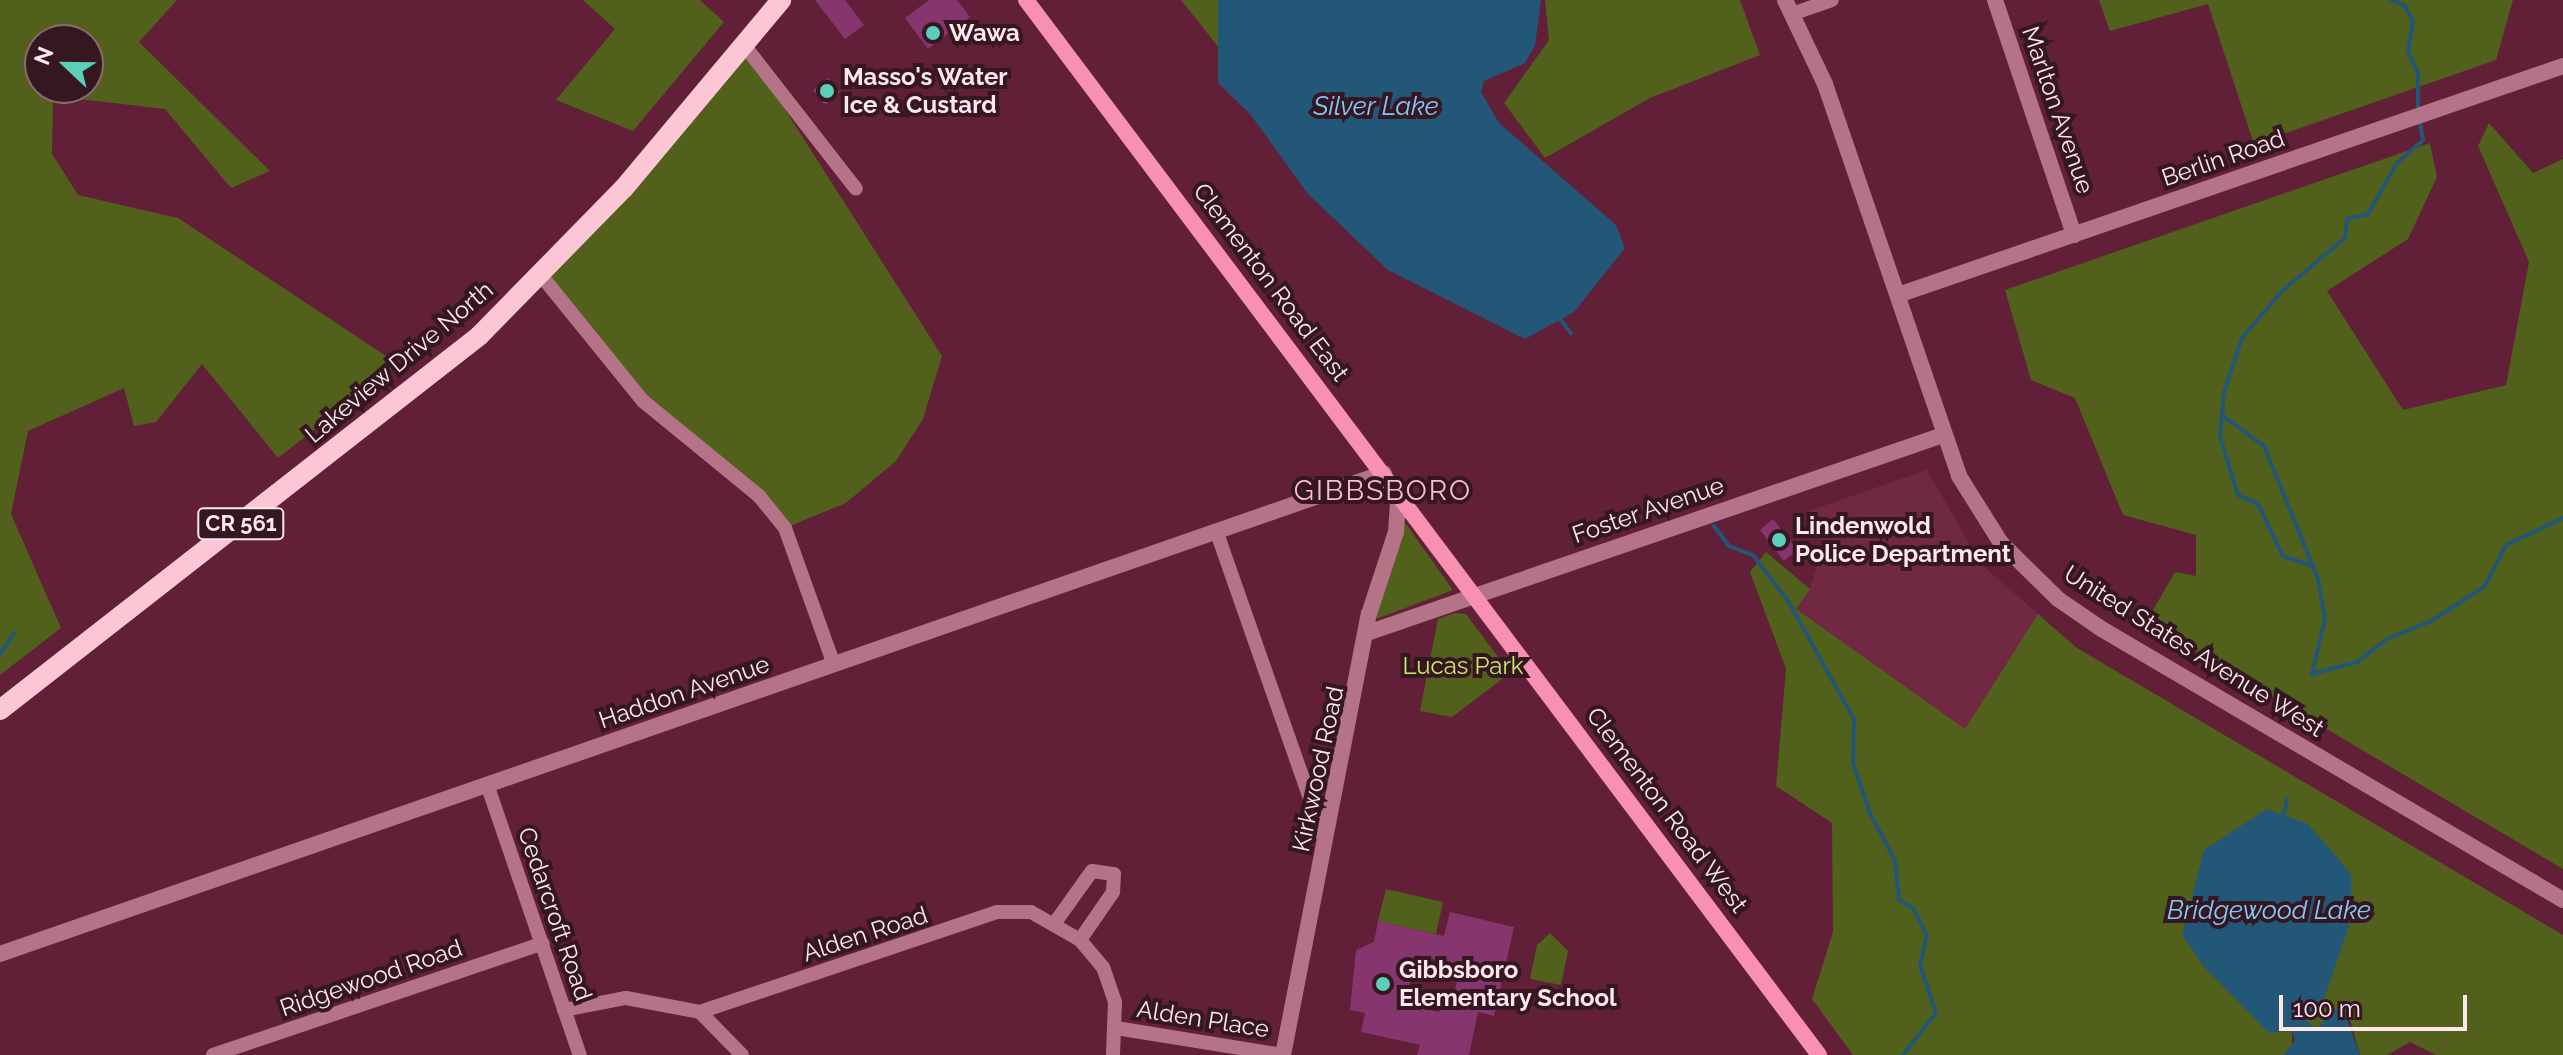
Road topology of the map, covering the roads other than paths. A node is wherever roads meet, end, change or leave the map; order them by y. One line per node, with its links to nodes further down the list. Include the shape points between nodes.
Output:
1 (781, 0): 6 (main road, Lakeview Drive North / CR 561)
2 (1026, 0): 13 (main road, Clementon Road East)
3 (1832, 0): 5 (street)
4 (1995, 0): 9 (street, Marlton Avenue)
5 (1789, 7): 11 (street, United States Avenue West, via 1825,84)
6 (744, 45): 8 (street); 10 (main road, Lakeview Drive North / CR 561, via 624,188)
7 (2563, 66): 9 (street, Berlin Road)
8 (856, 189)
9 (2074, 235): 11 (street, Berlin Road)
10 (540, 274): 18 (street, via 643,401 759,496 785,528); 19 (main road, Lakeview Drive North / CR 561, via 479,336)
11 (1898, 295): 12 (street, United States Avenue West)
12 (1943, 435): 16 (street, Foster Avenue); 22 (street, United States Avenue West, via 1983,520 2058,599)
13 (1384, 473): 14 (main road, Clementon Road East); 15 (street, Haddon Avenue)
14 (1399, 493): 16 (main road, Clementon Road East); 17 (street, Kirkwood Road)
15 (1217, 533): 18 (street, Haddon Avenue); 21 (street)
16 (1475, 596): 17 (street, Foster Avenue); 35 (main road, Clementon Road West)
17 (1370, 632): 21 (street, Kirkwood Road)
18 (834, 665): 20 (street, Haddon Avenue)
19 (0, 710)
20 (488, 787): 25 (street, Cedarcroft Road); 26 (street, Haddon Avenue)
21 (1326, 846): 34 (street, Kirkwood Road)
22 (2563, 900)
23 (1054, 924): 24 (street, Alden Road); 24 (street, via 1092,871 1114,874 1113,892); 28 (street, Alden Road, via 1031,912 997,912)
24 (1080, 940): 29 (street, Alden Road, via 1110,984)
25 (543, 943): 27 (street, Cedarcroft Road); 30 (street, Ridgewood Road)
26 (0, 954)
27 (564, 1010): 28 (street, Alden Road, via 626,998); 31 (street, Cedarcroft Road)
28 (700, 1012): 32 (street)
29 (1116, 1028): 33 (street, Alden Road); 34 (street, Alden Place)
30 (213, 1055)
31 (580, 1055)
32 (742, 1055)
33 (1113, 1055)
34 (1283, 1055)
35 (1819, 1055)

